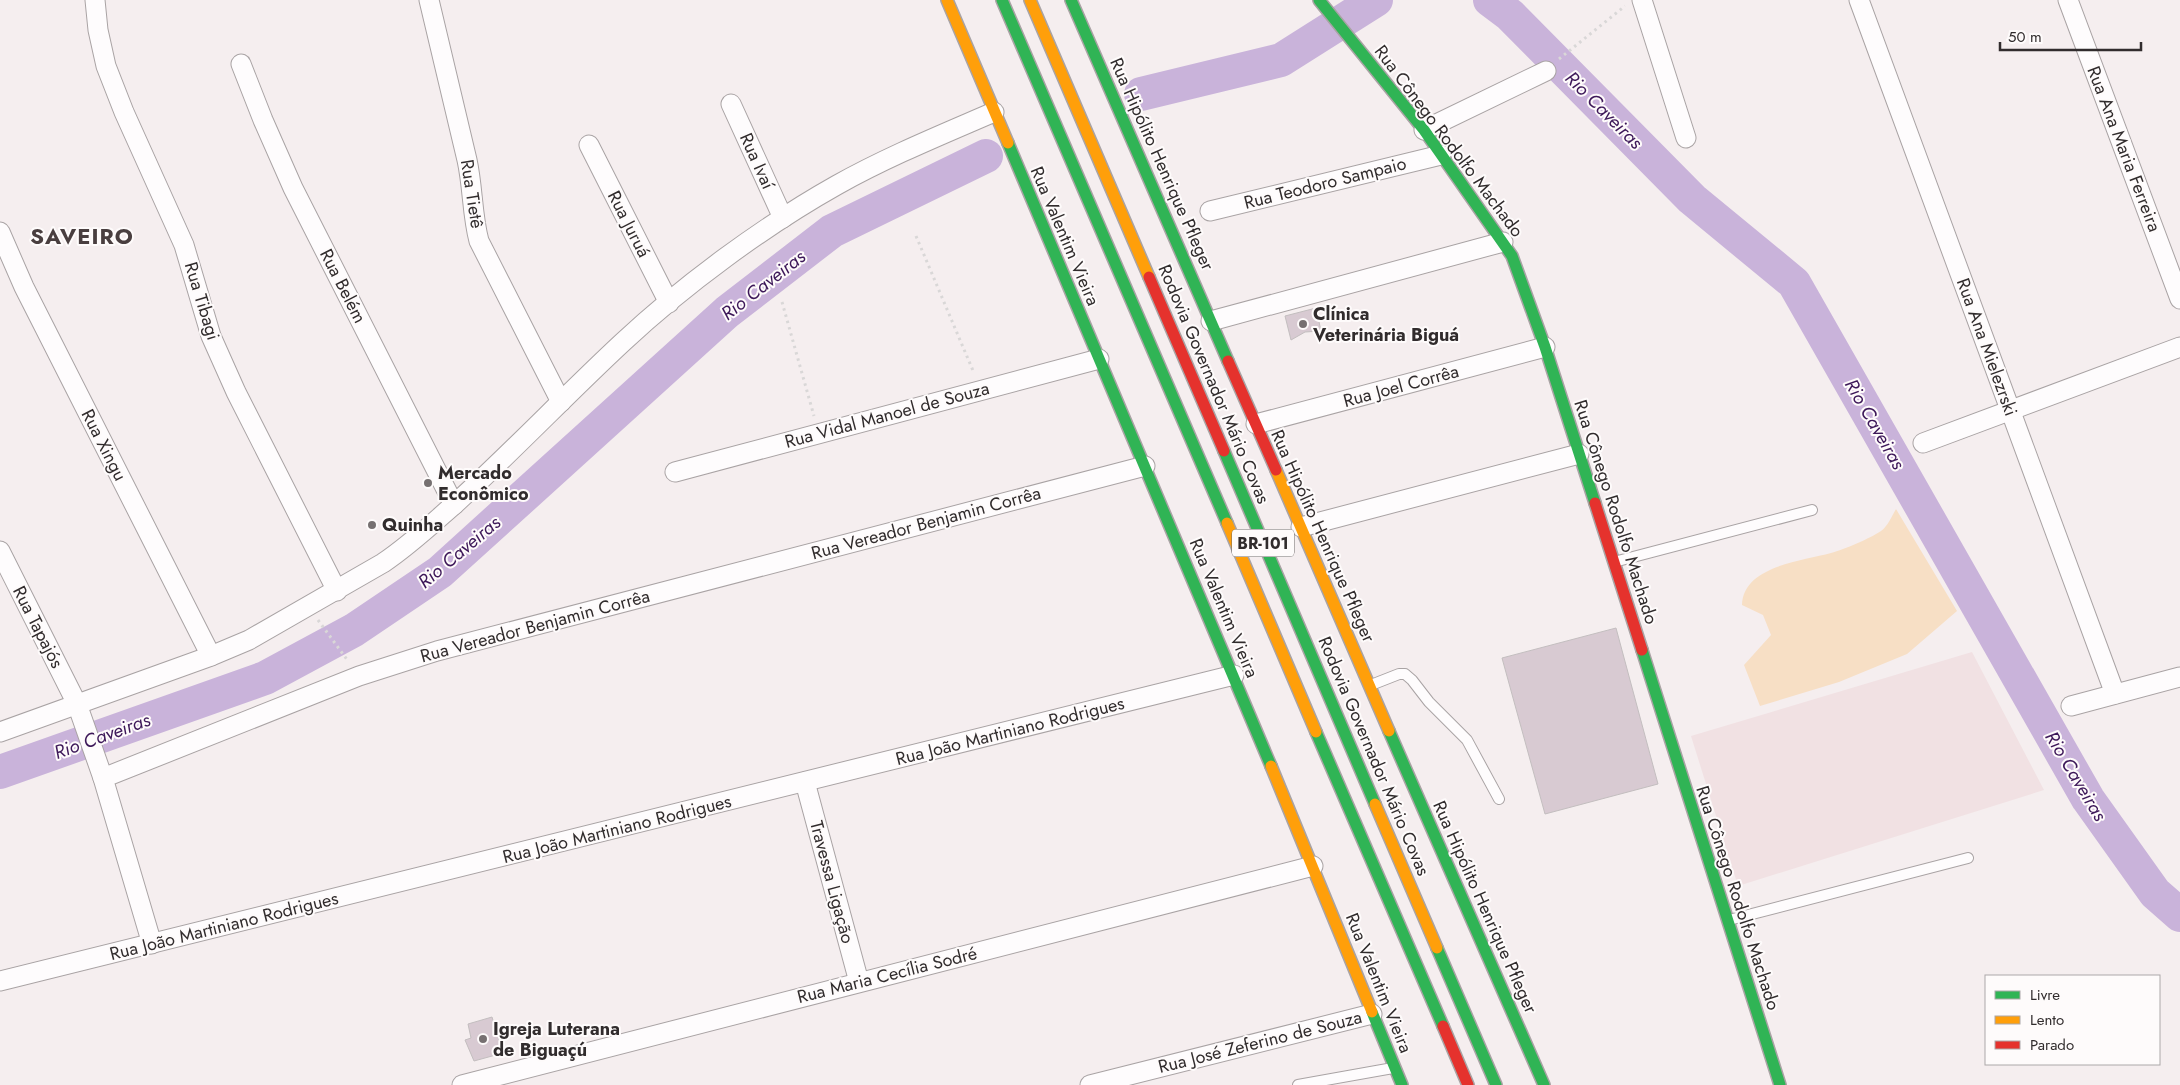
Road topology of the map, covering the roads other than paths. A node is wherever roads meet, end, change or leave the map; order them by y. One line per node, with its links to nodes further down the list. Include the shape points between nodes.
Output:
1 (97, 0): 41 (street, Rua Tibagi, via 98,30 106,66 184,245 211,336)
2 (429, 0): 29 (street, Rua Tietê, via 467,160 479,241)
3 (947, 0): 14 (main road, Rua Valentim Vieira)
4 (1002, 0): 65 (main road, BR-101)
5 (1030, 0): 66 (main road, Rodovia Governador Mário Covas / BR-101)
6 (1071, 0): 25 (main road, Rua Hipólito Henrique Pfleger)
7 (1319, 0): 15 (main road, Rua Cônego Rodolfo Machado)
8 (1642, 0): 16 (street)
9 (1859, 0): 30 (street, Rua Ana Mielezrski)
10 (2068, 0): 23 (street, Rua Ana Maria Ferreira)
11 (241, 64): 36 (street, Rua Belém, via 293,188)
12 (1546, 71): 15 (street)
13 (731, 104): 20 (street, Rua Ivaí)
14 (994, 112): 20 (street, via 867,169); 28 (main road, Rua Valentim Vieira)
15 (1424, 130): 18 (main road, Rua Cônego Rodolfo Machado)
16 (1686, 138)
17 (589, 145): 24 (street, Rua Juruá)
18 (1441, 155): 19 (street, Rua Teodoro Sampaio); 22 (main road, Rua Cônego Rodolfo Machado)
19 (1210, 211)
20 (783, 218): 24 (street)
21 (0, 232): 42 (street, Rua Xingu, via 24,287)
22 (1503, 242): 25 (street); 26 (main road, Rua Cônego Rodolfo Machado, via 1517,267)
23 (2180, 299)
24 (669, 302): 29 (street, via 623,341)
25 (1211, 321): 31 (main road, Rua Hipólito Henrique Pfleger)
26 (1545, 347): 31 (street, Rua Joel Corrêa); 33 (main road, Rua Cônego Rodolfo Machado)
27 (2180, 347): 30 (street)
28 (1098, 359): 34 (main road, Rua Valentim Vieira); 35 (street, Rua Vidal Manoel de Souza)
29 (561, 402): 36 (street)
30 (2010, 410): 32 (street); 46 (street, Rua Ana Mielezrski)
31 (1256, 424): 38 (main road, Rua Hipólito Henrique Pfleger)
32 (1923, 443)
33 (1579, 454): 38 (street); 40 (main road, Rua Cônego Rodolfo Machado)
34 (1145, 466): 43 (main road, Rua Valentim Vieira); 50 (street, Rua Vereador Benjamin Corrêa, via 437,651 359,676)
35 (675, 472)
36 (454, 505): 41 (street, via 402,550)
37 (1812, 510): 40 (lane)
38 (1301, 527): 45 (main road, Rua Hipólito Henrique Pfleger)
39 (0, 551): 47 (street, Rua Tapajós)
40 (1614, 563): 55 (main road, Rua Cônego Rodolfo Machado)
41 (337, 591): 42 (street, via 249,640)
42 (211, 656): 47 (street)
43 (1234, 675): 51 (street, Rua João Martiniano Rodrigues); 54 (main road, Rua Valentim Vieira)
44 (2180, 677): 46 (street)
45 (1370, 685): 52 (lane, via 1405,674 1467,740); 67 (main road, Rua Hipólito Henrique Pfleger)
46 (2115, 694): 48 (street)
47 (77, 704): 49 (street); 50 (street, Rua Tapajós)
48 (2071, 706)
49 (0, 732)
50 (102, 773): 56 (street)
51 (805, 782): 56 (street, Rua João Martiniano Rodrigues); 58 (street, Travessa Ligação)
52 (1499, 799)
53 (1968, 858): 55 (lane)
54 (1313, 866): 58 (street, Rua Maria Cecília Sodré); 59 (main road, Rua Valentim Vieira)
55 (1727, 920): 68 (main road, Rua Cônego Rodolfo Machado)
56 (152, 944): 57 (street, Rua João Martiniano Rodrigues)
57 (0, 981)
58 (859, 982): 61 (street, Rua Maria Cecília Sodré)
59 (1372, 1014): 60 (main road, Rua Valentim Vieira); 62 (street, Rua José Zeferino de Souza)
60 (1394, 1067): 63 (lane); 64 (main road, Rua Valentim Vieira)
61 (462, 1085)
62 (1090, 1085)
63 (1298, 1085)
64 (1402, 1085)
65 (1468, 1085)
66 (1496, 1085)
67 (1544, 1085)
68 (1780, 1085)

